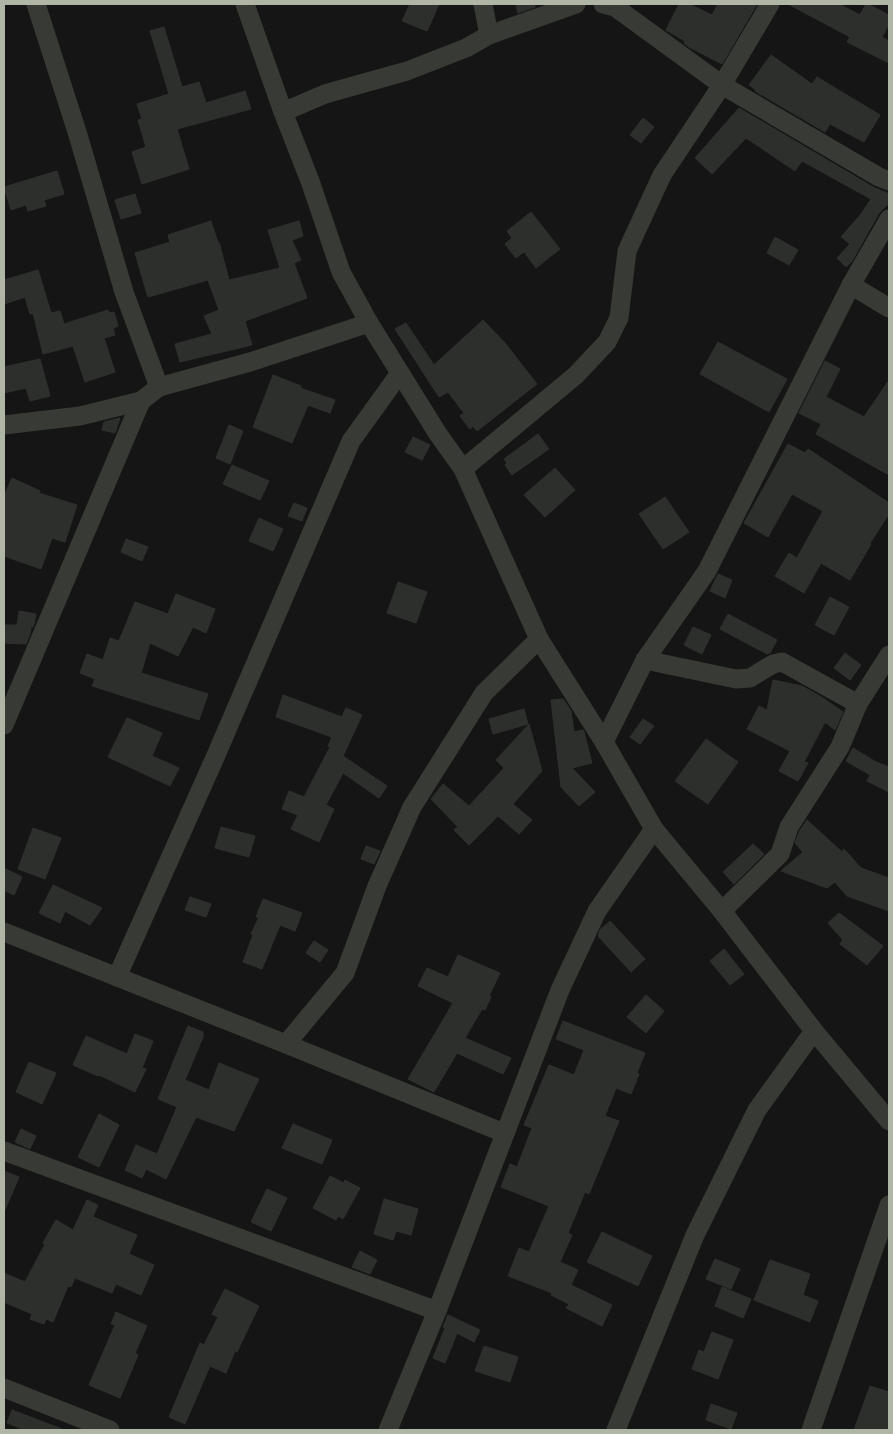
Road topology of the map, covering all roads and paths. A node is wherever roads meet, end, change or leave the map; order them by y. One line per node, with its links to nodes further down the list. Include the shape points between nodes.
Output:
1 (36, 4): 16 (street, via 124,292)
2 (245, 4): 9 (street)
3 (484, 4): 7 (street)
4 (576, 4): 7 (street)
5 (603, 4): 8 (street, via 615,7)
6 (770, 4): 8 (street)
7 (489, 35): 9 (street, via 466,48 407,71 325,94)
8 (722, 85): 10 (street); 19 (street, via 662,175 627,251 619,318 607,342 576,375)
9 (283, 112): 14 (street, via 341,272)
10 (889, 181)
11 (889, 219): 12 (street)
12 (851, 286): 13 (street); 22 (street, via 707,571)
13 (889, 308)
14 (369, 323): 15 (street); 16 (street, via 250,362)
15 (400, 373): 19 (street); 29 (street, via 351,441)
16 (159, 387): 17 (street)
17 (140, 401): 18 (street, via 80,416); 24 (street)
18 (4, 425)
19 (463, 469): 20 (street)
20 (539, 639): 25 (street); 31 (street, via 484,693 412,807 377,886 345,973)
21 (889, 655): 23 (street)
22 (645, 660): 23 (street, via 736,679 750,678 782,662); 25 (street)
23 (858, 704): 27 (street, via 840,747 789,827 780,854)
24 (4, 725)
25 (604, 742): 26 (street)
26 (654, 829): 27 (street); 33 (street, via 597,911 560,990)
27 (722, 911): 30 (street)
28 (4, 932): 29 (street)
29 (117, 977): 31 (street)
30 (814, 1031): 32 (street); 40 (street, via 757,1110 695,1235)
31 (286, 1044): 33 (street)
32 (888, 1114)
33 (504, 1133): 36 (street)
34 (4, 1151): 36 (street)
35 (889, 1205): 41 (street)
36 (437, 1312): 39 (street)
37 (4, 1388): 38 (street)
38 (110, 1430)
39 (388, 1430)
40 (616, 1430)
41 (810, 1430)

